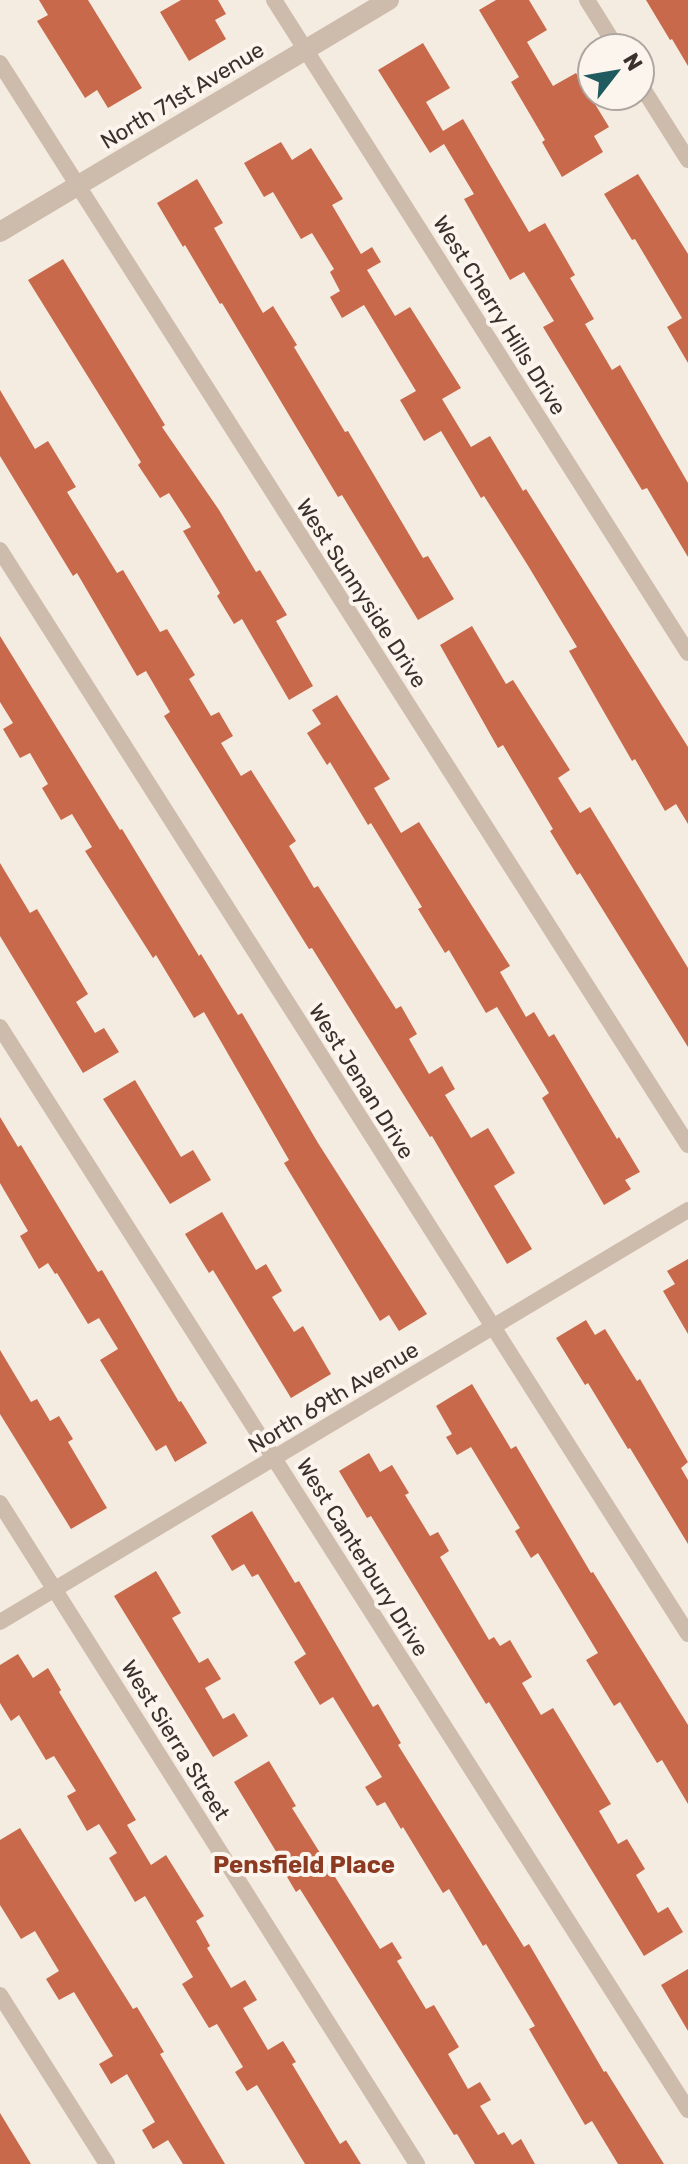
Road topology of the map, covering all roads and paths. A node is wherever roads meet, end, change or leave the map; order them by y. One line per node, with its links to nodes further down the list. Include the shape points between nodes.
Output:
1 (274, 0): 5 (street, West Cherry Hills Drive)
2 (389, 0): 5 (street, North 71st Avenue)
3 (587, 0): 4 (street)
4 (607, 32)
5 (306, 49): 9 (street, North 71st Avenue); 12 (street, West Cherry Hills Drive)
6 (0, 63): 9 (street, West Sunnyside Drive)
7 (656, 109): 8 (street)
8 (688, 160)
9 (77, 186): 10 (street, North 71st Avenue); 14 (street, West Sunnyside Drive)
10 (0, 232)
11 (0, 550): 16 (street, West Jenan Drive)
12 (688, 653)
13 (0, 1027): 17 (street, West Canterbury Drive)
14 (688, 1145)
15 (688, 1210): 16 (street, North 69th Avenue)
16 (492, 1327): 17 (street, North 69th Avenue); 21 (street, West Jenan Drive)
17 (273, 1457): 19 (street, North 69th Avenue); 23 (street, West Canterbury Drive)
18 (0, 1503): 19 (street, West Sierra Street)
19 (55, 1590): 20 (street, North 69th Avenue); 25 (street, West Sierra Street)
20 (0, 1622)
21 (688, 1634)
22 (0, 1995): 24 (street)
23 (688, 2110)
24 (107, 2164)
25 (417, 2164)

